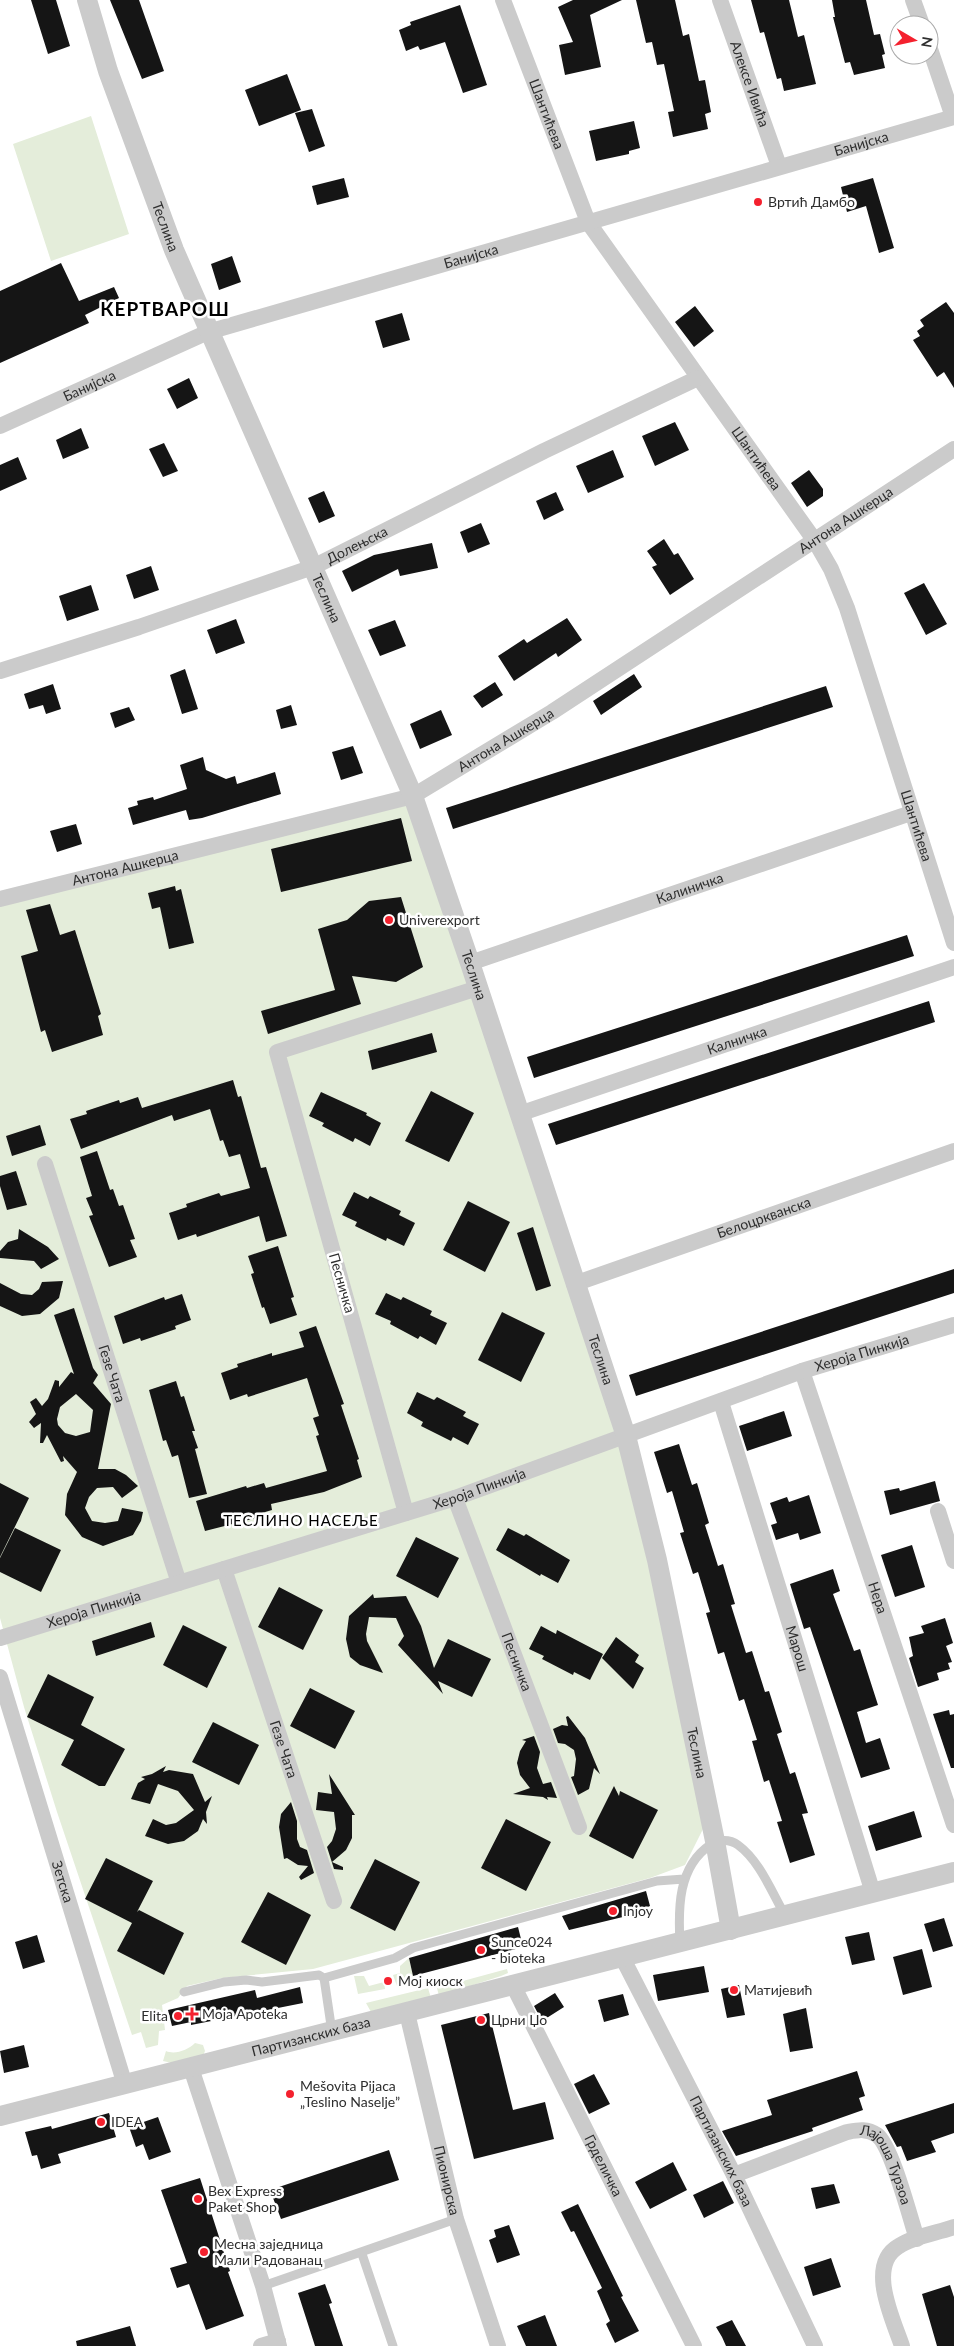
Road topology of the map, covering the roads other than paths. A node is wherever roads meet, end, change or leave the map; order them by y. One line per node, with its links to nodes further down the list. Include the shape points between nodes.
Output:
1 (87, 0): 10 (street, Теслина, via 174,250)
2 (502, 0): 9 (street, Шантићева)
3 (720, 0): 8 (street, Алексе Ивића)
4 (914, 0): 5 (street)
5 (919, 15)
6 (935, 65): 7 (street)
7 (953, 117): 8 (street, Банијска)
8 (779, 166): 9 (street, Банијска)
9 (588, 222): 10 (street, Банијска); 11 (street, Шантићева)
10 (208, 332): 12 (street, Банијска); 15 (street, Теслина)
11 (698, 378): 14 (street, Шантићева); 15 (street, Долењска)
12 (0, 426)
13 (954, 449): 14 (street, Антона Ашкерца)
14 (815, 541): 17 (street, Антона Ашкерца, via 552,712); 18 (street, Шантићева, via 831,568 847,608)
15 (313, 567): 16 (street, Долењска); 17 (street, Теслина)
16 (0, 671)
17 (413, 796): 19 (street, Антона Ашкерца); 21 (street, Теслина)
18 (911, 813): 20 (street, Шантићева); 21 (street, Калиничка)
19 (0, 899)
20 (954, 943)
21 (470, 963): 23 (street, Теслина)
22 (954, 967): 24 (street, Калничка)
23 (478, 988): 24 (street, Теслина); 34 (street, Песничка, via 278,1052)
24 (519, 1114): 27 (street, Теслина)
25 (954, 1151): 27 (street, Белоцркванска)
26 (45, 1164): 37 (street, Гезе Чата)
27 (574, 1284): 31 (street, Теслина)
28 (954, 1325): 29 (street, Хероја Пинкија)
29 (802, 1371): 30 (street, Хероја Пинкија); 40 (street, Нера)
30 (721, 1402): 31 (street, Хероја Пинкија); 45 (street, Марош)
31 (626, 1436): 32 (street, Хероја Пинкија); 42 (street, Теслина, via 657,1560)
32 (455, 1498): 34 (street, Хероја Пинкија); 41 (street, Песничка)
33 (938, 1512): 35 (street)
34 (406, 1513): 36 (street, Хероја Пинкија)
35 (954, 1561)
36 (224, 1569): 37 (street, Хероја Пинкија); 46 (street, Гезе Чата)
37 (179, 1583): 38 (street, Хероја Пинкија)
38 (0, 1638)
39 (0, 1677): 57 (street, Зетска)
40 (954, 1825)
41 (579, 1827)
42 (716, 1841): 44 (lane, via 702,1850 690,1864); 47 (lane, via 727,1840 745,1852); 48 (street, Теслина)
43 (954, 1872): 45 (street, Партизанских база)
44 (684, 1879): 49 (lane); 51 (lane, via 658,1881 413,1948 395,1958)
45 (873, 1893): 47 (street, Партизанских база)
46 (334, 1900)
47 (785, 1916): 48 (street, Партизанских база)
48 (731, 1930): 49 (street, Партизанских база)
49 (680, 1943): 50 (street, Партизанских база)
50 (622, 1957): 52 (street, Партизанских база); 59 (street, Партизанских база)
51 (324, 1978): 53 (lane, via 309,1975 262,1982 224,1982); 55 (lane)
52 (514, 1985): 54 (street, Партизанских база); 69 (street, Грделичка)
53 (184, 1992)
54 (407, 2012): 55 (street, Партизанских база); 60 (street, Пионирска)
55 (332, 2032): 56 (street, Партизанских база)
56 (191, 2068): 57 (street, Партизанских база); 64 (street)
57 (126, 2085): 58 (street, Партизанских база)
58 (0, 2116)
59 (734, 2175): 62 (street, Лајоша Турзоа, via 847,2132 866,2130 878,2135 887,2148); 70 (street, Партизанских база)
60 (456, 2219): 63 (lane); 68 (street, Пионирска)
61 (954, 2227): 62 (street)
62 (917, 2239): 71 (street, via 898,2246 884,2265 883,2289)
63 (362, 2254): 64 (lane); 67 (lane)
64 (263, 2286): 65 (street)
65 (279, 2344): 66 (street)
66 (261, 2346)
67 (393, 2346)
68 (498, 2346)
69 (694, 2346)
70 (815, 2346)
71 (902, 2346)

